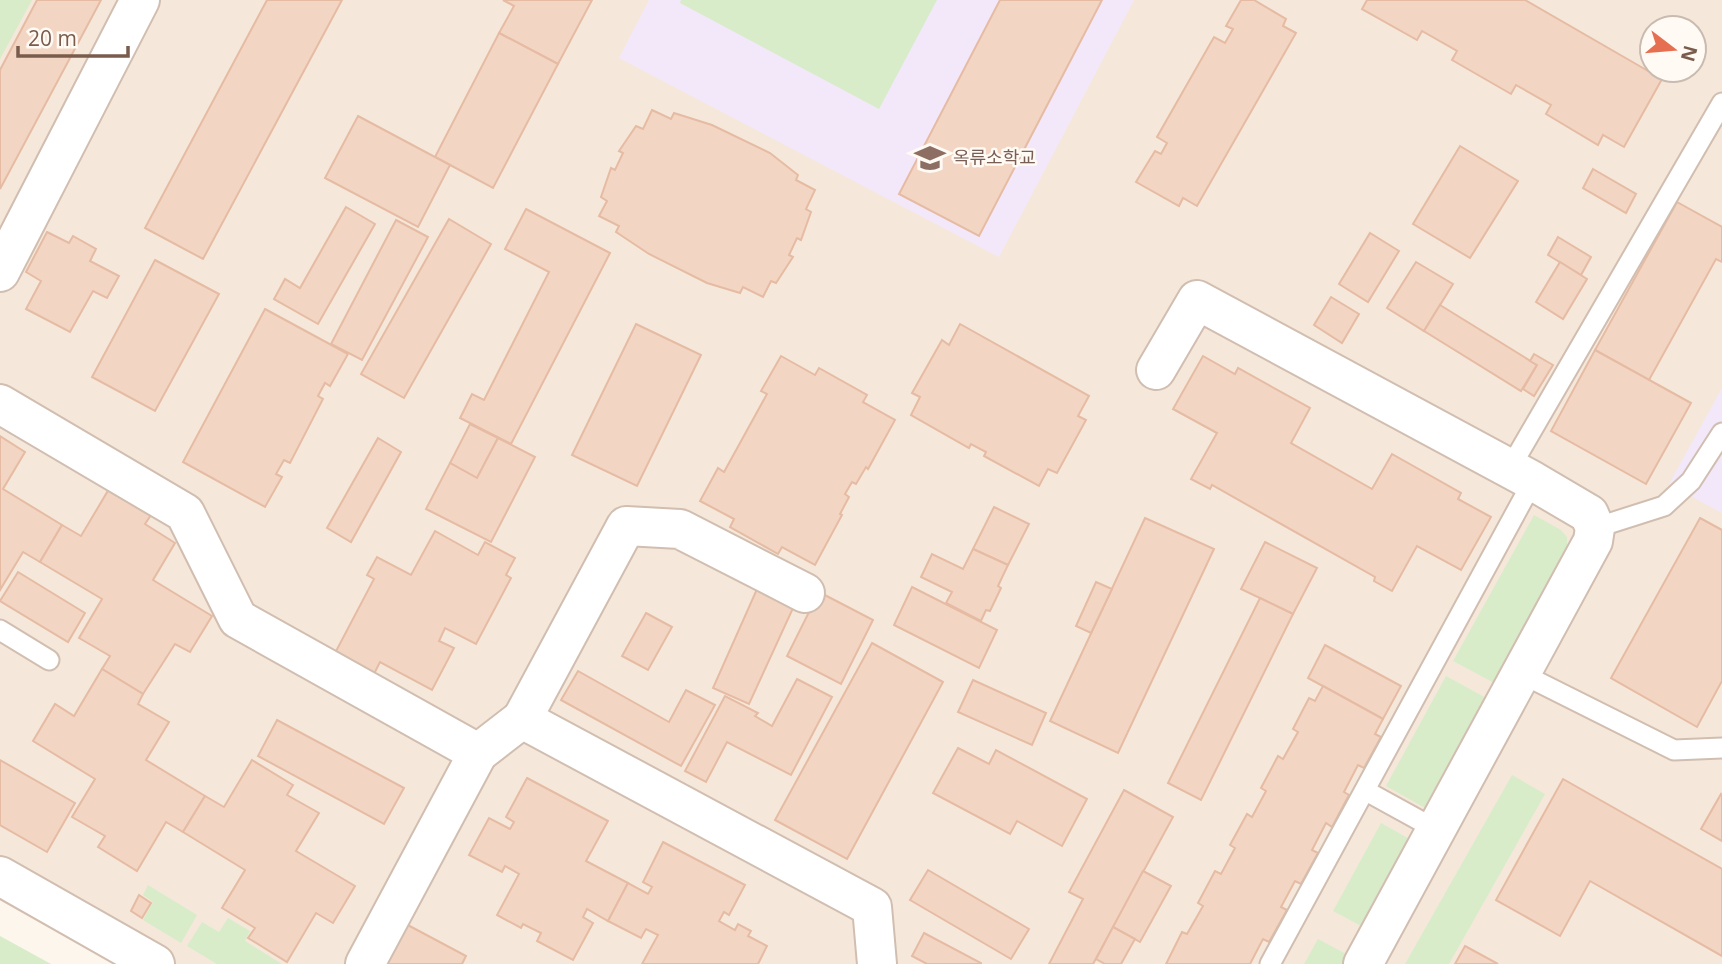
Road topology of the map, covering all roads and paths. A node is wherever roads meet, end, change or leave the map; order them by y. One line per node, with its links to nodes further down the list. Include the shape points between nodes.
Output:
1 (140, 0): 3 (street)
2 (1722, 103): 7 (lane)
3 (0, 272)
4 (1156, 370): 7 (street, via 1197,300)
5 (0, 404): 15 (street, via 185,513 238,619)
6 (1722, 433): 8 (lane, via 1691,481 1664,506)
7 (1522, 474): 8 (street, via 1589,514); 16 (lane)
8 (1595, 528): 12 (street, via 1593,541)
9 (805, 593): 13 (street, via 680,529 626,526)
10 (0, 629): 11 (lane)
11 (49, 660)
12 (1522, 674): 14 (lane, via 1674,750); 17 (street)
13 (522, 719): 15 (street); 21 (street, via 872,907)
14 (1722, 748)
15 (478, 753): 20 (street)
16 (1366, 791): 17 (lane); 22 (lane)
17 (1437, 830): 23 (street)
18 (0, 876): 19 (street)
19 (155, 964)
20 (365, 964)
21 (877, 964)
22 (1270, 964)
23 (1363, 964)

